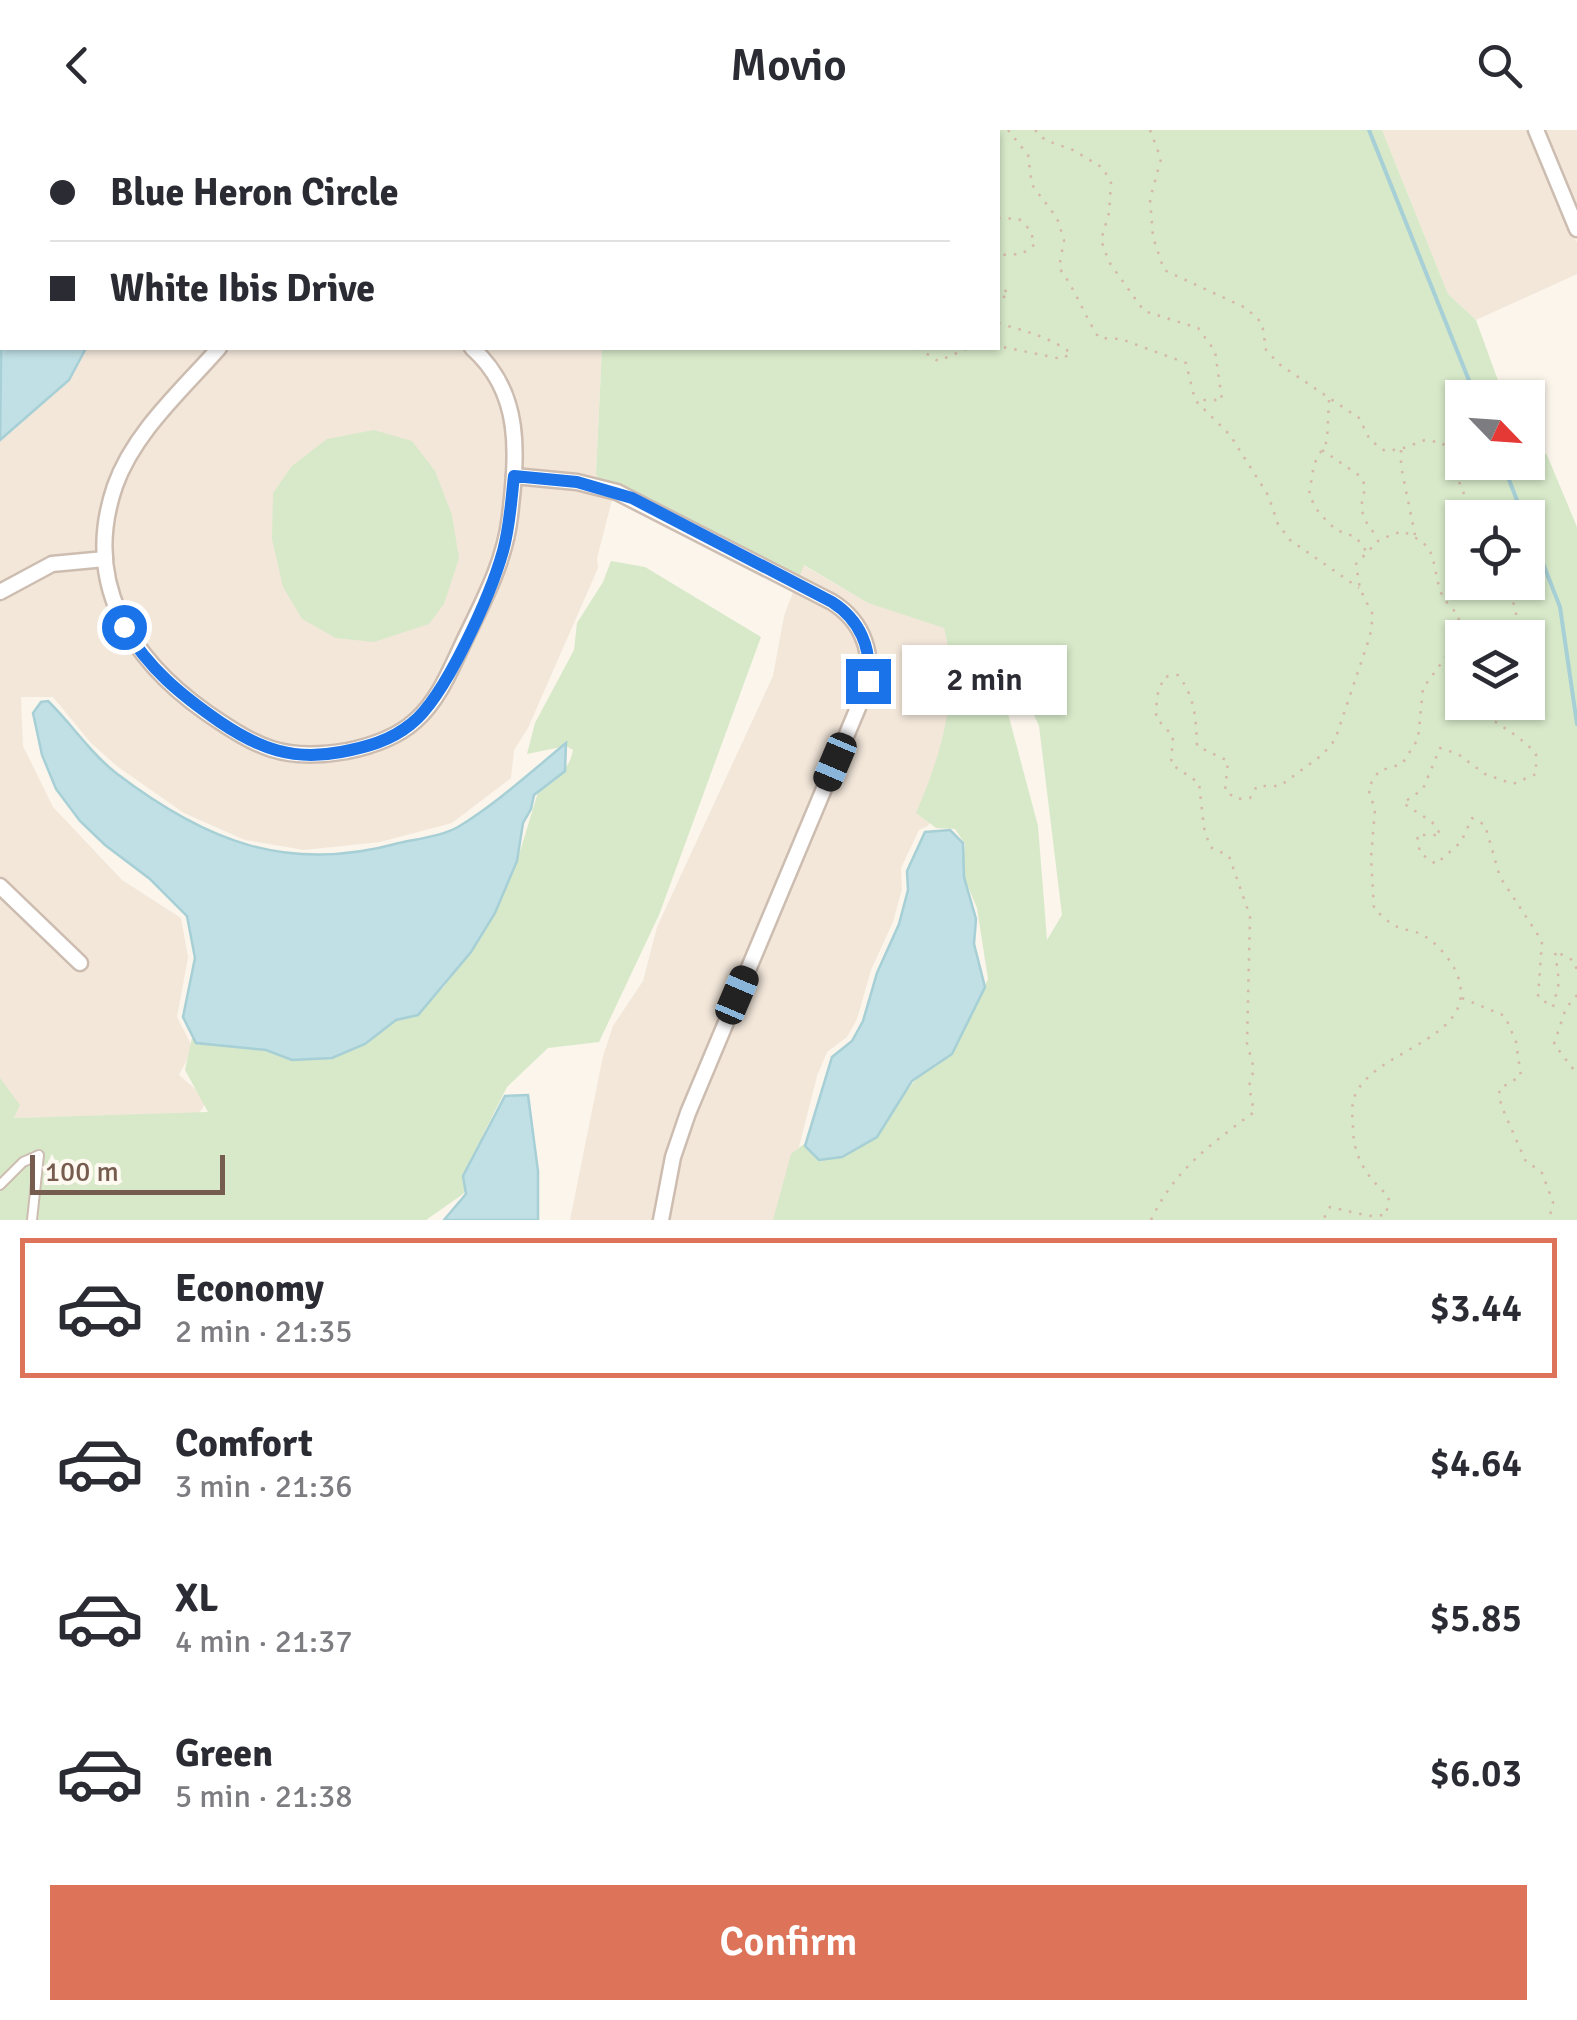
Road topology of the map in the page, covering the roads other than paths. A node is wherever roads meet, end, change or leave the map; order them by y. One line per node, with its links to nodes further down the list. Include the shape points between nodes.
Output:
1 (1536, 130): 2 (street)
2 (1577, 228)
3 (218, 350): 6 (street, via 126,462 110,507)
4 (474, 350): 5 (street, via 510,401)
5 (514, 476): 6 (street, via 498,568 444,682 414,722 364,748 307,756 268,750 192,702 154,670 133,641 112,596); 12 (street, via 577,482 632,498 832,602 853,620 867,649 865,691 688,1114)
6 (105, 559): 7 (street, via 52,564)
7 (0, 592)
8 (0, 886): 9 (street)
9 (80, 963)
10 (0, 1186): 11 (lane, via 39,1154)
11 (32, 1220)
12 (661, 1220)

